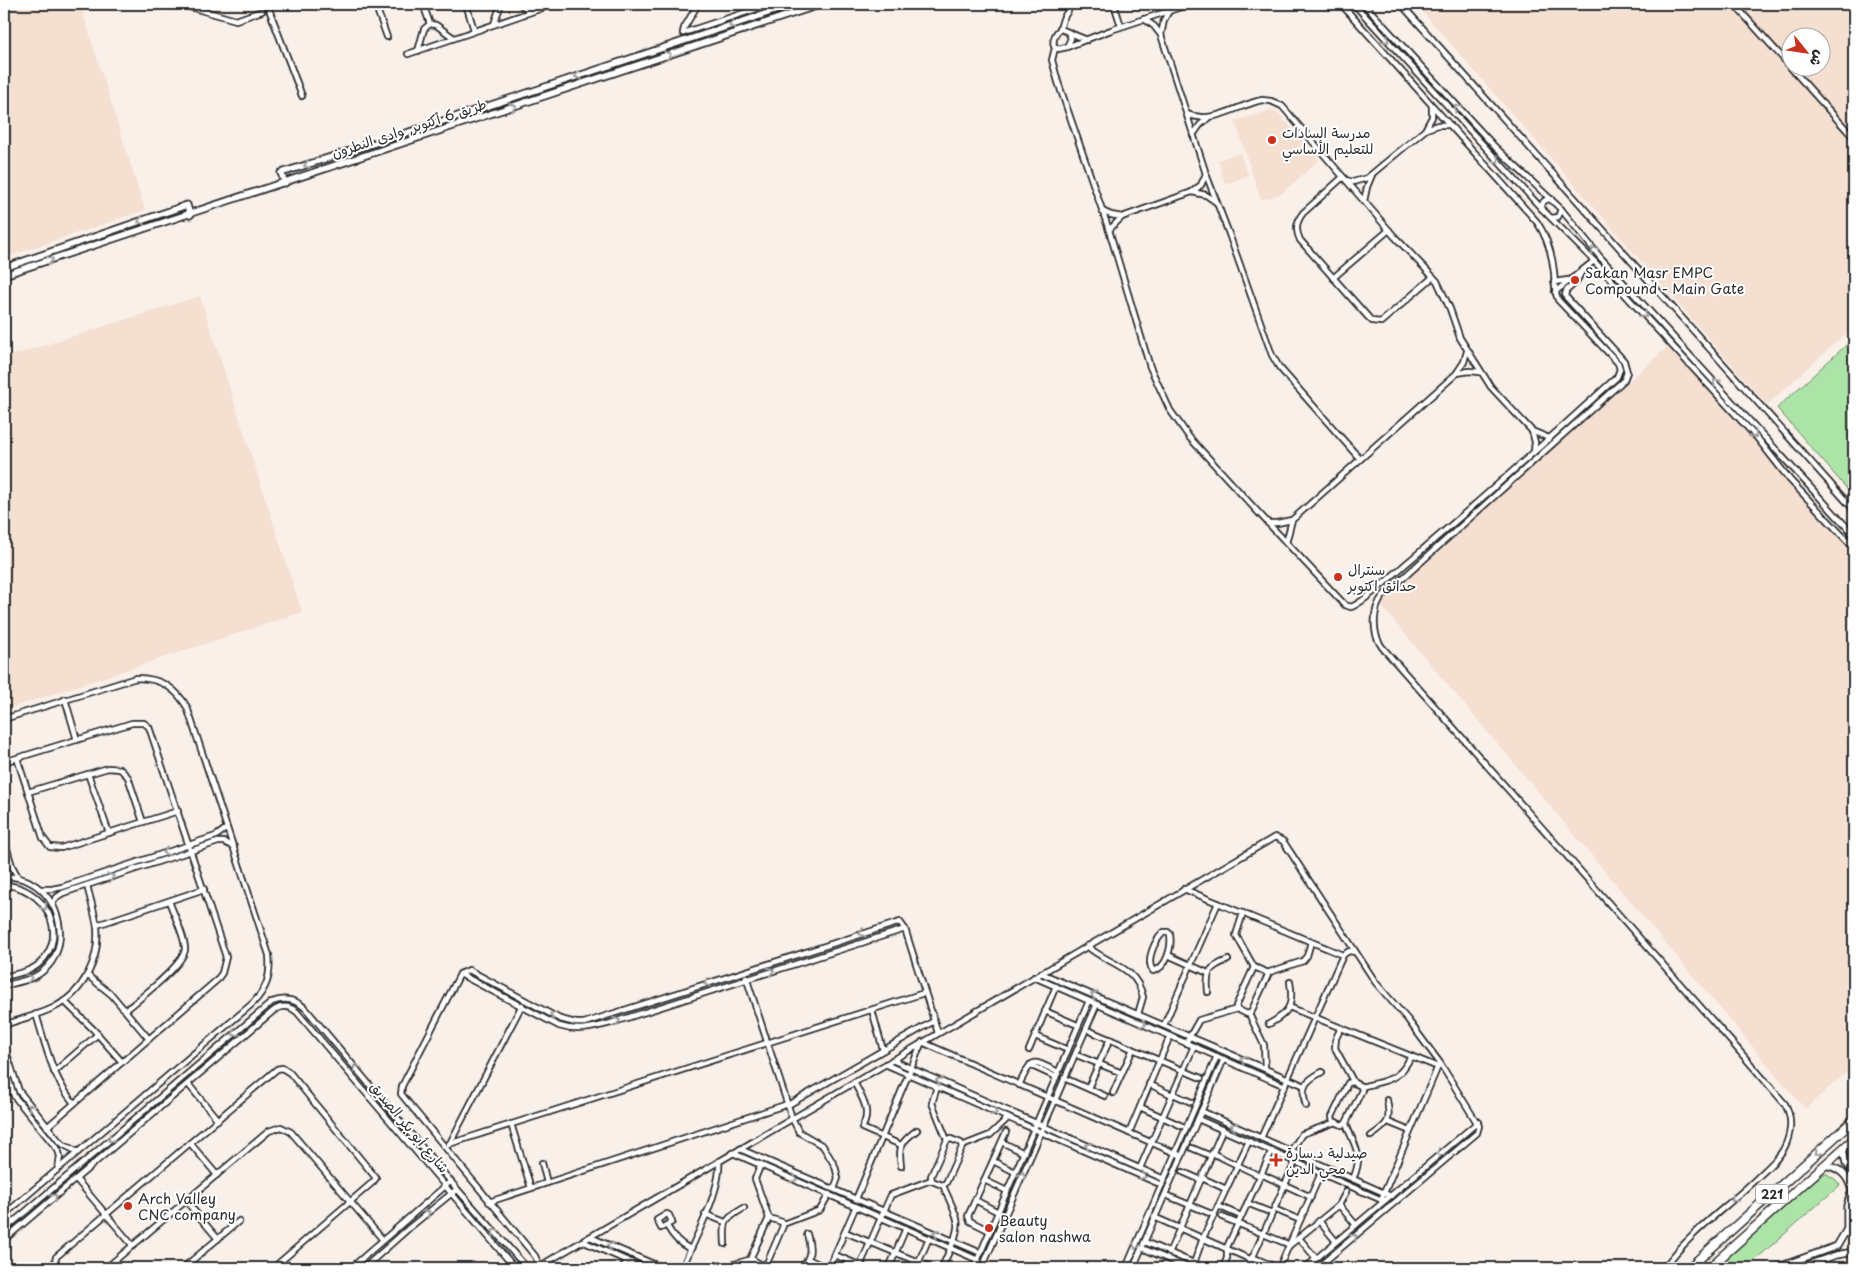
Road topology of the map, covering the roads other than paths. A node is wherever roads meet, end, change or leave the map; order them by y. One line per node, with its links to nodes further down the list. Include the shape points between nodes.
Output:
1 (178, 4): 22 (street, via 236,20)
2 (267, 4): 42 (street)
3 (375, 4): 33 (street)
4 (423, 4): 26 (street)
5 (466, 4): 30 (street)
6 (501, 4): 27 (street)
7 (520, 4): 24 (street)
8 (554, 4): 21 (street)
9 (698, 4): 10 (street, via 683,33)
10 (772, 4)
11 (795, 4): 53 (street, طريق 6 أكتوبر, وادى النطرون, one-way to 53, via 281,173)
12 (822, 4): 53 (street, طريق 6 أكتوبر, وادى النطرون, one-way to 12)
13 (1071, 4): 29 (street)
14 (1114, 4): 28 (street)
15 (1190, 4): 23 (street)
16 (1341, 4): 43 (street)
17 (1354, 4): 58 (street, one-way to 58)
18 (1364, 4): 55 (street, one-way to 18, via 1495,147)
19 (1401, 4): 86 (street)
20 (1734, 4): 40 (street)
21 (547, 5): 24 (street)
22 (262, 11)
23 (1169, 11): 25 (street); 32 (street)
24 (530, 12): 27 (street)
25 (1144, 19): 28 (street); 32 (street)
26 (430, 24): 34 (street); 38 (street, via 424,29)
27 (494, 24): 30 (street)
28 (1121, 26): 35 (street)
29 (1060, 29): 31 (street); 37 (street, via 1053,41)
30 (474, 30): 34 (street)
31 (1070, 34): 35 (street); 36 (street)
32 (1161, 35): 44 (street)
33 (387, 37)
34 (454, 38): 38 (street)
35 (1087, 40): 36 (street)
36 (1067, 47): 37 (street)
37 (1055, 48): 60 (street, via 1052,64)
38 (418, 50): 39 (street)
39 (408, 54)
40 (1780, 55)
41 (1801, 78): 49 (street)
42 (302, 96)
43 (1432, 105): 46 (street); 47 (street, via 1432,117)
44 (1187, 114): 45 (street); 48 (street)
45 (1209, 117): 48 (street); 52 (street, via 1258,101 1275,102 1285,109)
46 (1450, 125): 47 (street); 73 (street, via 1540,227 1551,251)
47 (1425, 130): 51 (street)
48 (1193, 135): 50 (street)
49 (1854, 138)
50 (1206, 174): 54 (street, via 1201,185); 57 (street)
51 (1373, 174): 52 (street, via 1360,181); 56 (street)
52 (1344, 179): 56 (street); 71 (street, via 1303,213 1296,226 1300,240)
53 (285, 183): 61 (street, طريق 6 أكتوبر, وادى النطرون)
54 (1192, 192): 57 (street, via 1206,195); 62 (street)
55 (1551, 199): 58 (street, via 1544,200); 59 (street)
56 (1364, 201): 65 (street)
57 (1217, 204): 81 (street, via 1272,356)
58 (1542, 209): 63 (street)
59 (1561, 209): 63 (street, via 1558,217); 82 (street, one-way to 59, via 1600,257)
60 (1102, 211): 62 (street); 64 (street)
61 (190, 215): 67 (street, one-way to 67, via 187,206); 69 (street, طريق 6 أكتوبر, وادى النطرون, one-way to 61)
62 (1122, 217): 64 (street)
63 (1552, 218): 66 (street)
64 (1109, 230): 88 (street, via 1150,367 1170,410 1189,437)
65 (1389, 230): 70 (street); 71 (street)
66 (1594, 261): 68 (street); 83 (street, one-way to 83, via 1758,439)
67 (4, 268)
68 (1582, 271): 72 (street); 455 (street, one-way to 455, via 1566,291 1566,296 1624,361 1626,377 1383,596 1376,607 1376,636 1380,645 1790,1113 1786,1144 1780,1154 1692,1235)
69 (4, 275)
70 (1433, 277): 71 (street, via 1386,319 1376,323); 75 (street)
71 (1333, 278)
72 (1568, 280): 73 (street); 74 (street)
73 (1554, 282): 74 (street)
74 (1555, 292): 79 (street, via 1560,303 1618,363 1620,372)
75 (1467, 351): 76 (street); 77 (street)
76 (1480, 372): 77 (street); 78 (street)
77 (1456, 374): 81 (street)
78 (1532, 431): 79 (street); 80 (street)
79 (1549, 438): 80 (street)
80 (1534, 451): 90 (street, via 1355,606 1345,604)
81 (1360, 459): 87 (street)
82 (1791, 464): 83 (street); 84 (street)
83 (1782, 471): 85 (street)
84 (1818, 494): 85 (street); 89 (street)
85 (1809, 501): 91 (street)
86 (1854, 510)
87 (1292, 520): 88 (street); 90 (street)
88 (1268, 523): 90 (street)
89 (1854, 535)
90 (1286, 543)
91 (1854, 548)
92 (65, 699): 93 (street); 94 (street); 101 (street, via 136,678 155,680 172,688 188,707)
93 (4, 719)
94 (77, 740): 95 (street); 99 (street, via 132,723 144,723 152,733)
95 (17, 758): 96 (street); 98 (street)
96 (4, 762)
97 (88, 774): 98 (street); 100 (street, via 114,767 125,772); 102 (street)
98 (28, 792): 102 (street, via 43,838 50,847 61,848)
99 (178, 811): 100 (street); 104 (street)
100 (143, 822): 102 (street)
101 (228, 828): 104 (street, via 216,836); 105 (street)
102 (110, 833)
103 (4, 839): 108 (street)
104 (189, 844): 106 (street); 111 (street, one-way to 111, via 57,888)
105 (234, 847): 106 (street, via 218,842); 283 (street, via 269,954 271,968 262,994)
106 (192, 851): 110 (street, one-way to 106); 112 (street)
107 (4, 876): 108 (street)
108 (18, 877): 111 (street)
109 (4, 885): 134 (street, one-way to 134, via 24,889 40,900 52,921 53,934 50,948 38,965)
110 (87, 886): 116 (street, via 63,893); 118 (street)
111 (41, 889): 116 (street)
112 (204, 889): 114 (street); 173 (street, via 224,948 226,966 217,980)
113 (1184, 889): 115 (street); 121 (street); 122 (street, via 1278,837)
114 (169, 901): 118 (street); 151 (street, via 184,943 184,955)
115 (1218, 903): 117 (street); 126 (street)
116 (52, 904): 138 (street, one-way to 116, via 37,976 51,963 60,938)
117 (1243, 913): 120 (street); 127 (street, via 1236,935)
118 (97, 925): 133 (street, via 96,951)
119 (905, 929): 128 (street, one-way to 128, via 897,922); 136 (street, one-way to 119); 141 (street)
120 (1311, 942): 124 (street); 131 (street, via 1303,962)
121 (1087, 946): 129 (street); 157 (street, via 1130,972 1142,996)
122 (1355, 952): 124 (street); 198 (street)
123 (1168, 955): 123 (street, via 1171,939 1168,932 1160,936 1153,949 1150,964 1154,971 1161,967); 126 (street)
124 (1343, 955): 159 (street)
125 (1228, 960): 130 (street, via 1216,964)
126 (1191, 965): 130 (street); 164 (street)
127 (1254, 967): 131 (street); 153 (street, via 1236,1005)
128 (744, 971): 136 (street); 143 (street, one-way to 143, via 584,1023 560,1019)
129 (1041, 973): 135 (street); 147 (street, one-way to 129)
130 (1208, 973): 140 (street)
131 (1267, 973): 158 (street)
132 (460, 974): 143 (street, via 468,970); 148 (street); 280 (street, via 400,1091)
133 (87, 975): 144 (street); 151 (street)
134 (4, 977)
135 (1034, 977): 139 (street); 167 (street)
136 (747, 978): 148 (street, one-way to 136, via 559,1026 585,1029); 177 (street)
137 (1290, 982): 150 (street, via 1292,999)
138 (4, 986)
139 (1056, 986): 145 (street); 154 (street)
140 (1208, 992)
141 (924, 993): 152 (street); 160 (street)
142 (290, 1000): 149 (street); 172 (street, via 301,1005); 185 (street, one-way to 185, via 272,1002)
143 (524, 1000): 148 (street)
144 (64, 1001): 156 (street); 168 (street)
145 (1089, 1001): 146 (street); 184 (street)
146 (1096, 1004): 155 (street); 208 (street)
147 (1117, 1005): 155 (street); 157 (street)
148 (521, 1006): 274 (street)
149 (286, 1007): 175 (street, شارع أبو بكر الصديق, via 297,1012); 186 (street, via 272,1012)
150 (1289, 1008): 159 (street); 162 (street)
151 (126, 1010): 173 (street)
152 (872, 1010): 177 (street); 182 (street)
153 (1238, 1010): 158 (street); 171 (street, via 1199,1020)
154 (1045, 1011): 161 (street); 169 (street)
155 (1114, 1012): 170 (street, one-way to 170)
156 (36, 1014): 163 (street); 202 (street)
157 (1138, 1014): 164 (street)
158 (1249, 1014): 199 (street, via 1264,1045)
159 (1315, 1018): 165 (street); 211 (street)
160 (934, 1021): 167 (street); 182 (street)
161 (1075, 1024)
162 (1269, 1024)
163 (4, 1025)
164 (1164, 1025): 171 (street)
165 (1341, 1028): 189 (street); 214 (street, via 1336,1048)
166 (1090, 1031): 174 (street)
167 (938, 1033): 176 (street)
168 (98, 1034): 193 (street); 202 (street)
169 (1034, 1036): 183 (street); 184 (street)
170 (1170, 1036): 178 (street); 192 (street)
171 (1189, 1036): 178 (street); 199 (street, one-way to 171)
172 (330, 1037): 175 (street); 223 (street, one-way to 172)
173 (149, 1038): 193 (street)
174 (1110, 1039): 181 (street); 195 (street)
175 (323, 1042): 227 (street, شارع أبو بكر الصديق)
176 (922, 1042): 191 (street); 200 (street); 217 (street)
177 (768, 1043): 236 (street); 253 (street)
178 (1186, 1043): 180 (street)
179 (4, 1045): 257 (street, one-way to 179, via 19,1092)
180 (1194, 1046): 188 (street); 201 (street)
181 (1133, 1049): 192 (street); 205 (street)
182 (883, 1050): 236 (street)
183 (1029, 1050)
184 (1068, 1050): 203 (street)
185 (215, 1051): 186 (street); 235 (street)
186 (220, 1056): 215 (street)
187 (1079, 1056): 195 (street)
188 (1217, 1056): 190 (street); 210 (street)
189 (1411, 1056): 198 (street); 221 (street, via 1400,1074)
190 (1224, 1059): 212 (street); 218 (street)
191 (892, 1060): 194 (street); 200 (street)
192 (1160, 1060): 201 (street); 216 (street)
193 (122, 1062): 234 (street)
194 (885, 1064): 206 (street); 213 (street)
195 (1099, 1064): 205 (street); 222 (street)
196 (4, 1065): 300 (street, via 14,1096 58,1150)
197 (1030, 1065): 203 (street, via 1038,1062); 207 (street); 217 (street)
198 (1439, 1065): 251 (street); 261 (street)
199 (1265, 1068): 211 (street)
200 (911, 1069): 206 (street); 225 (street, one-way to 200)
201 (1183, 1070): 209 (street); 226 (street)
202 (54, 1072): 234 (street)
203 (1058, 1072): 207 (street)
204 (1322, 1072): 219 (street)
205 (1122, 1073): 224 (street)
206 (908, 1075): 220 (street); 266 (street)
207 (1056, 1078): 229 (street)
208 (1064, 1078): 222 (street); 231 (street)
209 (1201, 1078)
210 (1208, 1078): 212 (street); 286 (street)
211 (1288, 1078): 218 (street); 219 (street)
212 (1215, 1081): 240 (street)
213 (854, 1082): 243 (street); 266 (street, via 867,1108 862,1128)
214 (1354, 1083): 221 (street); 249 (street, via 1348,1083 1332,1117)
215 (188, 1084): 239 (street); 247 (street)
216 (1149, 1084): 226 (street); 238 (street)
217 (1019, 1085): 229 (street)
218 (1285, 1086): 267 (street)
219 (1305, 1086): 237 (street)
220 (937, 1087): 230 (street); 269 (street, via 932,1103)
221 (1361, 1087): 254 (street)
222 (1088, 1088): 228 (street)
223 (374, 1090): 227 (street); 241 (street)
224 (1113, 1093)
225 (968, 1094): 230 (street); 252 (street)
226 (1173, 1094): 233 (street); 242 (street)
227 (368, 1095): 246 (street, شارع أبو بكر الصديق)
228 (1105, 1096)
229 (1048, 1097): 231 (street); 252 (street)
230 (965, 1100): 244 (street, one-way to 244)
231 (1055, 1100): 255 (street); 264 (street)
232 (1387, 1100): 250 (street)
233 (1192, 1102)
234 (74, 1103): 257 (street)
235 (152, 1103): 239 (street); 292 (street, one-way to 292)
236 (788, 1105): 243 (street); 318 (street)
237 (1306, 1106)
238 (1140, 1107): 242 (street); 264 (street)
239 (157, 1110): 301 (street)
240 (1202, 1111): 245 (street); 267 (street, one-way to 240)
241 (394, 1114): 246 (street); 315 (street)
242 (1162, 1117): 256 (street); 273 (street)
243 (792, 1118): 277 (street); 325 (street, via 799,1132 823,1146 835,1166 838,1178)
244 (1008, 1118): 258 (street); 276 (street, via 990,1134)
245 (1198, 1118): 259 (street); 288 (street)
246 (389, 1119): 322 (street, شارع أبو بكر الصديق)
247 (218, 1120): 272 (street); 340 (street, via 277,1070 288,1070 375,1176 374,1181)
248 (1854, 1120): 456 (highway, 221, one-way to 456)
249 (1336, 1122): 254 (street); 282 (street, via 1302,1134)
250 (1388, 1122): 261 (street); 265 (street)
251 (1478, 1122): 335 (street, one-way to 335); 412 (street, one-way to 251, via 1477,1133)
252 (1036, 1123): 255 (street); 258 (street)
253 (511, 1124): 274 (street); 323 (street)
254 (1346, 1124): 314 (street, via 1359,1156)
255 (1043, 1126): 263 (street); 299 (street, one-way to 255)
256 (1182, 1126)
257 (47, 1127): 283 (street, via 64,1145)
258 (1034, 1129): 263 (street); 285 (street)
259 (1222, 1129): 270 (street); 287 (street)
260 (916, 1130): 275 (street)
261 (1410, 1131): 330 (street)
262 (1006, 1132): 271 (street)
263 (1041, 1132): 320 (street, one-way to 320); 345 (street, one-way to 263)
264 (1129, 1133): 273 (street)
265 (1371, 1136)
266 (882, 1137): 275 (street); 336 (street)
267 (1261, 1138): 282 (street)
268 (1854, 1139): 279 (highway, 221)
269 (947, 1140): 276 (street); 316 (street)
270 (1248, 1141): 281 (street); 296 (street)
271 (1002, 1142): 285 (street); 290 (street)
272 (190, 1143): 308 (street); 355 (street)
273 (1151, 1143): 286 (street); 299 (street)
274 (449, 1144): 280 (street)
275 (901, 1145): 298 (street)
276 (962, 1146): 319 (street)
277 (740, 1148): 284 (street); 294 (street)
278 (1192, 1148): 287 (street)
279 (1843, 1149): 297 (highway, 221); 307 (street, via 1846,1164)
280 (446, 1150): 341 (street)
281 (1272, 1151): 291 (street); 309 (street)
282 (1291, 1151): 303 (street)
283 (78, 1152): 300 (street)
284 (734, 1152): 289 (street); 295 (street)
285 (1024, 1153): 304 (street)
286 (1176, 1153): 288 (street); 312 (street)
287 (1212, 1155): 296 (street); 313 (street)
288 (1182, 1156): 366 (street)
289 (719, 1161): 356 (street, via 719,1179); 386 (street)
290 (993, 1161): 304 (street); 317 (street)
291 (1296, 1162): 306 (street); 321 (street)
292 (83, 1163): 301 (street); 344 (street)
293 (542, 1163): 318 (street)
294 (774, 1163): 302 (street); 325 (street)
295 (761, 1164): 302 (street); 364 (street, via 755,1179)
296 (1237, 1165): 309 (street); 326 (street)
297 (1824, 1165): 327 (street, via 1841,1171); 457 (highway, 221)
298 (901, 1166)
299 (1140, 1168): 312 (street)
300 (58, 1169): 359 (street)
301 (88, 1169): 311 (street)
302 (771, 1169): 332 (street, one-way to 332)
303 (1335, 1171): 310 (street); 314 (street)
304 (1015, 1172): 328 (street)
305 (1183, 1172): 313 (street)
306 (1321, 1173): 310 (street); 334 (street)
307 (1854, 1174)
308 (217, 1175): 339 (street); 340 (street, via 270,1131 286,1128)
309 (1261, 1175): 321 (street); 343 (street)
310 (1332, 1178): 338 (street)
311 (76, 1179): 351 (street, one-way to 311); 355 (street)
312 (1164, 1179): 320 (street)
313 (1201, 1179): 326 (street); 346 (street)
314 (1353, 1179): 330 (street)
315 (451, 1180): 322 (street); 324 (street)
316 (931, 1180): 319 (street); 352 (street, via 894,1193)
317 (984, 1180): 328 (street); 337 (street)
318 (547, 1183): 323 (street)
319 (943, 1185): 394 (street, via 956,1218)
320 (1162, 1185): 357 (street)
321 (1285, 1185): 334 (street); 353 (street)
322 (444, 1186): 331 (street, شارع أبو بكر الصديق); 370 (street)
323 (531, 1188): 341 (street)
324 (457, 1189): 331 (street); 430 (street, one-way to 324)
325 (834, 1189): 336 (street)
326 (1226, 1189): 349 (street)
327 (1853, 1190): 361 (street)
328 (1007, 1191): 342 (street)
329 (1346, 1192): 347 (street)
330 (1384, 1193): 335 (street); 338 (street)
331 (451, 1194): 377 (street, one-way to 331); 429 (street, شارع أبو بكر الصديق)
332 (829, 1194): 348 (street); 372 (street, via 816,1212)
333 (1168, 1196): 346 (street)
334 (1311, 1196): 367 (street)
335 (1391, 1196): 338 (street)
336 (856, 1199): 352 (street)
337 (975, 1200): 354 (street); 382 (street, via 969,1220)
338 (1382, 1200): 375 (street)
339 (186, 1201): 390 (street); 400 (street)
340 (351, 1202): 393 (street); 427 (street)
341 (489, 1202): 422 (street, via 535,1256)
342 (1003, 1202): 345 (street); 354 (street)
343 (1248, 1203): 353 (street); 360 (street)
344 (35, 1204): 351 (street); 381 (street)
345 (1010, 1204): 445 (street)
346 (1190, 1205): 358 (street); 379 (street)
347 (1339, 1205): 369 (street); 375 (street)
348 (856, 1206): 362 (street); 383 (street)
349 (1218, 1206): 358 (street); 360 (street)
350 (744, 1208): 371 (street)
351 (40, 1209): 392 (street)
352 (884, 1211): 362 (street); 365 (street)
353 (1273, 1211): 367 (street); 385 (street)
354 (998, 1212): 382 (street)
355 (106, 1214): 400 (street); 424 (street, via 56,1257)
356 (705, 1214): 371 (street); 403 (street)
357 (1149, 1215): 366 (street); 446 (street, one-way to 446)
358 (1214, 1215): 388 (street)
359 (4, 1216)
360 (1241, 1216): 374 (street)
361 (1847, 1216): 380 (street); 458 (street, via 1847,1229 1837,1246)
362 (881, 1217): 373 (street); 396 (street)
363 (1222, 1217): 374 (street)
364 (769, 1218): 372 (street); 413 (street)
365 (900, 1218): 373 (street); 394 (street, one-way to 365)
366 (1155, 1218): 379 (street); 397 (street)
367 (1300, 1220): 399 (street)
368 (240, 1221): 390 (street)
369 (1320, 1221): 389 (street); 391 (street)
370 (404, 1222): 377 (street); 393 (street)
371 (725, 1222): 398 (street)
372 (783, 1224): 419 (street)
373 (897, 1224): 378 (street)
374 (1238, 1224): 385 (street); 404 (street)
375 (1356, 1225): 407 (street)
376 (667, 1226): 403 (street, via 672,1236)
377 (409, 1228): 421 (street)
378 (906, 1228): 387 (street); 405 (street)
379 (1180, 1228): 388 (street); 409 (street)
380 (1854, 1228)
381 (4, 1230)
382 (990, 1231): 406 (street)
383 (845, 1232): 396 (street); 410 (street)
384 (807, 1234): 414 (street)
385 (1263, 1234): 399 (street); 415 (street)
386 (590, 1237): 395 (street); 433 (street, one-way to 386)
387 (928, 1238): 401 (street); 418 (street)
388 (1203, 1238): 404 (street); 420 (street)
389 (1299, 1238): 399 (street); 411 (street)
390 (218, 1239): 426 (street)
391 (1334, 1239)
392 (4, 1240)
393 (383, 1240): 428 (street)
394 (953, 1240): 401 (street); 406 (street)
395 (582, 1241): 416 (street); 422 (street)
396 (870, 1242): 405 (street); 423 (street)
397 (1145, 1242): 402 (street); 409 (street)
398 (725, 1244)
399 (1290, 1245): 452 (street)
400 (133, 1246): 425 (street)
401 (950, 1248): 417 (street); 443 (street)
402 (1142, 1248): 447 (street); 448 (street)
403 (690, 1249): 434 (street)
404 (1227, 1249): 415 (street); 450 (street)
405 (895, 1252): 418 (street); 440 (street)
406 (981, 1252): 417 (street)
407 (1324, 1252): 412 (street); 453 (street)
408 (1854, 1252): 459 (street)
409 (1169, 1253): 420 (street)
410 (835, 1254): 423 (street); 438 (street)
411 (1314, 1256)
412 (1329, 1258): 454 (street)
413 (752, 1259): 419 (street, via 762,1265); 435 (street)
414 (808, 1259): 437 (street); 438 (street)
415 (1252, 1259): 451 (street); 452 (street)
416 (626, 1260): 431 (street); 432 (street)
417 (978, 1260): 444 (street)
418 (918, 1262): 441 (street); 442 (street)
419 (767, 1263): 436 (street)
420 (1194, 1263): 449 (street)
421 (367, 1267)
422 (540, 1267)
423 (860, 1267): 439 (street)
424 (58, 1268)
425 (106, 1268)
426 (183, 1268)
427 (273, 1268)
428 (351, 1268)
429 (515, 1268)
430 (527, 1268)
431 (623, 1268)
432 (644, 1268)
433 (663, 1268)
434 (682, 1268)
435 (720, 1268)
436 (769, 1268)
437 (800, 1268)
438 (828, 1268)
439 (866, 1268)
440 (889, 1268)
441 (916, 1268)
442 (933, 1268)
443 (942, 1268)
444 (974, 1268)
445 (982, 1268)
446 (1126, 1268)
447 (1133, 1268)
448 (1189, 1268)
449 (1205, 1268)
450 (1223, 1268)
451 (1248, 1268)
452 (1278, 1268)
453 (1305, 1268)
454 (1317, 1268)
455 (1664, 1268)
456 (1689, 1268)
457 (1709, 1268)
458 (1776, 1268)
459 (1799, 1268)

